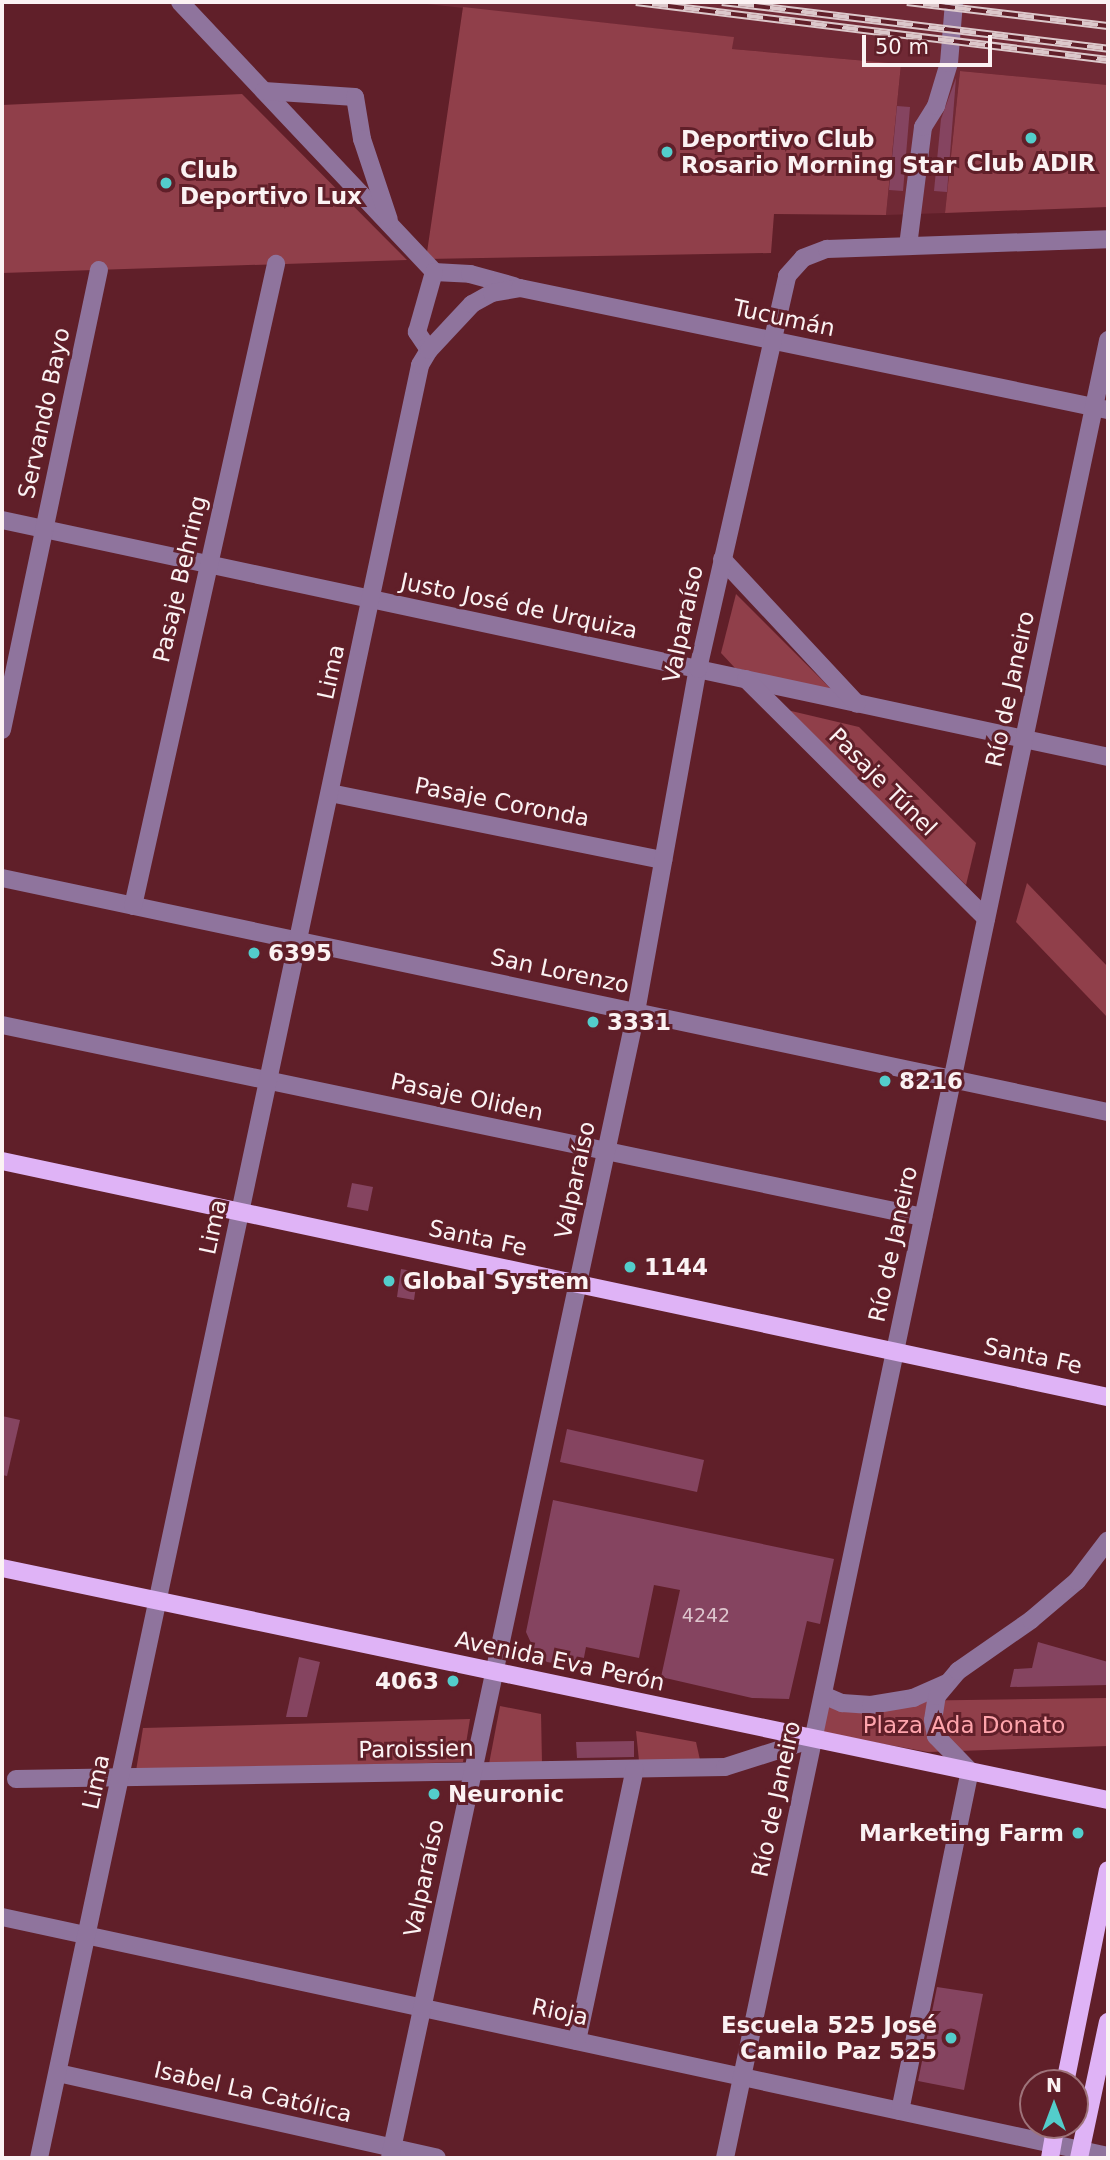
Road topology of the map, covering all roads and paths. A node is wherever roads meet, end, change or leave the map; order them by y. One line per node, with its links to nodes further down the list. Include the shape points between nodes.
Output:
1 (180, 2): 3 (street)
2 (954, 2): 6 (street, via 949,63 936,106 923,127)
3 (264, 91): 4 (street); 4 (street, via 355,97 362,139)
4 (392, 226): 9 (street)
5 (1108, 239): 6 (street)
6 (908, 246): 12 (street, Valparaíso, via 827,249 803,258 787,276)
7 (276, 264): 19 (street, Pasaje Behring)
8 (99, 270): 17 (street, Servando Bayo)
9 (435, 272): 10 (street, via 470,274); 14 (street, via 417,332)
10 (520, 288): 11 (street, Tucumán, via 492,293); 12 (street, Tucumán)
11 (458, 318): 14 (street, Lima)
12 (769, 340): 15 (street, Tucumán); 18 (street, Valparaíso)
13 (1108, 340): 15 (street, Río de Janeiro)
14 (429, 350): 20 (street, Lima, via 419,365)
15 (1101, 409): 25 (street, Río de Janeiro)
16 (2, 520): 17 (street, Justo José de Urquiza)
17 (44, 529): 19 (street, Justo José de Urquiza); 24 (street, Servando Bayo)
18 (722, 559): 21 (street, Valparaíso); 23 (street)
19 (209, 565): 20 (street, Justo José de Urquiza); 30 (street, Pasaje Behring)
20 (371, 599): 21 (street, Justo José de Urquiza); 27 (street, Lima)
21 (698, 669): 22 (street, Justo José de Urquiza); 28 (street, Valparaíso)
22 (746, 680): 23 (street, Justo José de Urquiza); 31 (street, Pasaje Túnel)
23 (857, 704): 25 (street, Justo José de Urquiza)
24 (2, 730)
25 (1024, 739): 26 (street, Justo José de Urquiza); 31 (street, Río de Janeiro)
26 (1108, 757)
27 (330, 793): 28 (street, Pasaje Coronda); 32 (street, Lima)
28 (663, 860): 33 (street, Valparaíso)
29 (2, 878): 30 (street, San Lorenzo)
30 (133, 905): 32 (street, San Lorenzo)
31 (986, 918): 35 (street, Río de Janeiro)
32 (299, 940): 33 (street, San Lorenzo); 36 (street, Lima)
33 (636, 1012): 35 (street, San Lorenzo); 38 (street, Valparaíso)
34 (2, 1025): 36 (street, Pasaje Oliden)
35 (952, 1079): 37 (street, San Lorenzo); 41 (street, Río de Janeiro)
36 (269, 1081): 38 (street, Pasaje Oliden); 40 (street, Lima)
37 (1108, 1112)
38 (607, 1151): 41 (street, Pasaje Oliden); 42 (street, Valparaíso)
39 (2, 1161): 40 (main road, Santa Fe)
40 (241, 1212): 42 (main road, Santa Fe); 47 (street, Lima)
41 (923, 1217): 43 (street, Río de Janeiro)
42 (578, 1284): 43 (main road, Santa Fe); 48 (street, Valparaíso)
43 (895, 1352): 44 (main road, Santa Fe); 50 (street, Río de Janeiro)
44 (1108, 1397)
45 (1108, 1541): 49 (street, via 1077,1581)
46 (2, 1568): 47 (main road, Avenida Eva Perón)
47 (158, 1603): 48 (main road, Avenida Eva Perón); 56 (street, Lima)
48 (493, 1672): 51 (main road, Avenida Eva Perón); 54 (street, Valparaíso)
49 (946, 1683): 50 (street, via 913,1698 871,1705 842,1703); 53 (street, via 934,1708 936,1736)
50 (823, 1695): 51 (street, Río de Janeiro)
51 (813, 1739): 52 (street, Paroissien, via 725,1767); 53 (main road, Avenida Eva Perón); 66 (street, Río de Janeiro)
52 (635, 1769): 54 (street, Paroissien); 63 (street)
53 (970, 1771): 57 (main road, Avenida Eva Perón); 67 (street)
54 (471, 1772): 56 (street, Paroissien); 61 (street, Valparaíso)
55 (16, 1779): 56 (street, Paroissien)
56 (123, 1779): 60 (street, Lima)
57 (1108, 1800)
58 (1108, 1870): 64 (main road)
59 (2, 1917): 60 (street, Rioja)
60 (87, 1935): 61 (street, Rioja); 65 (street, Lima)
61 (422, 2008): 63 (street, Rioja); 69 (street, Valparaíso)
62 (1108, 2022): 70 (main road)
63 (576, 2041): 66 (street, Rioja)
64 (1068, 2069)
65 (58, 2073): 69 (street, Isabel La Católica); 72 (street, Lima)
66 (742, 2077): 67 (street, Rioja); 74 (street, Río de Janeiro)
67 (900, 2111): 68 (street, Rioja)
68 (1051, 2151): 70 (street, Rioja)
69 (391, 2153): 73 (street, Isabel La Católica)
70 (1080, 2154): 71 (street, Rioja)
71 (1108, 2156)
72 (40, 2158)
73 (437, 2158)
74 (725, 2158)

